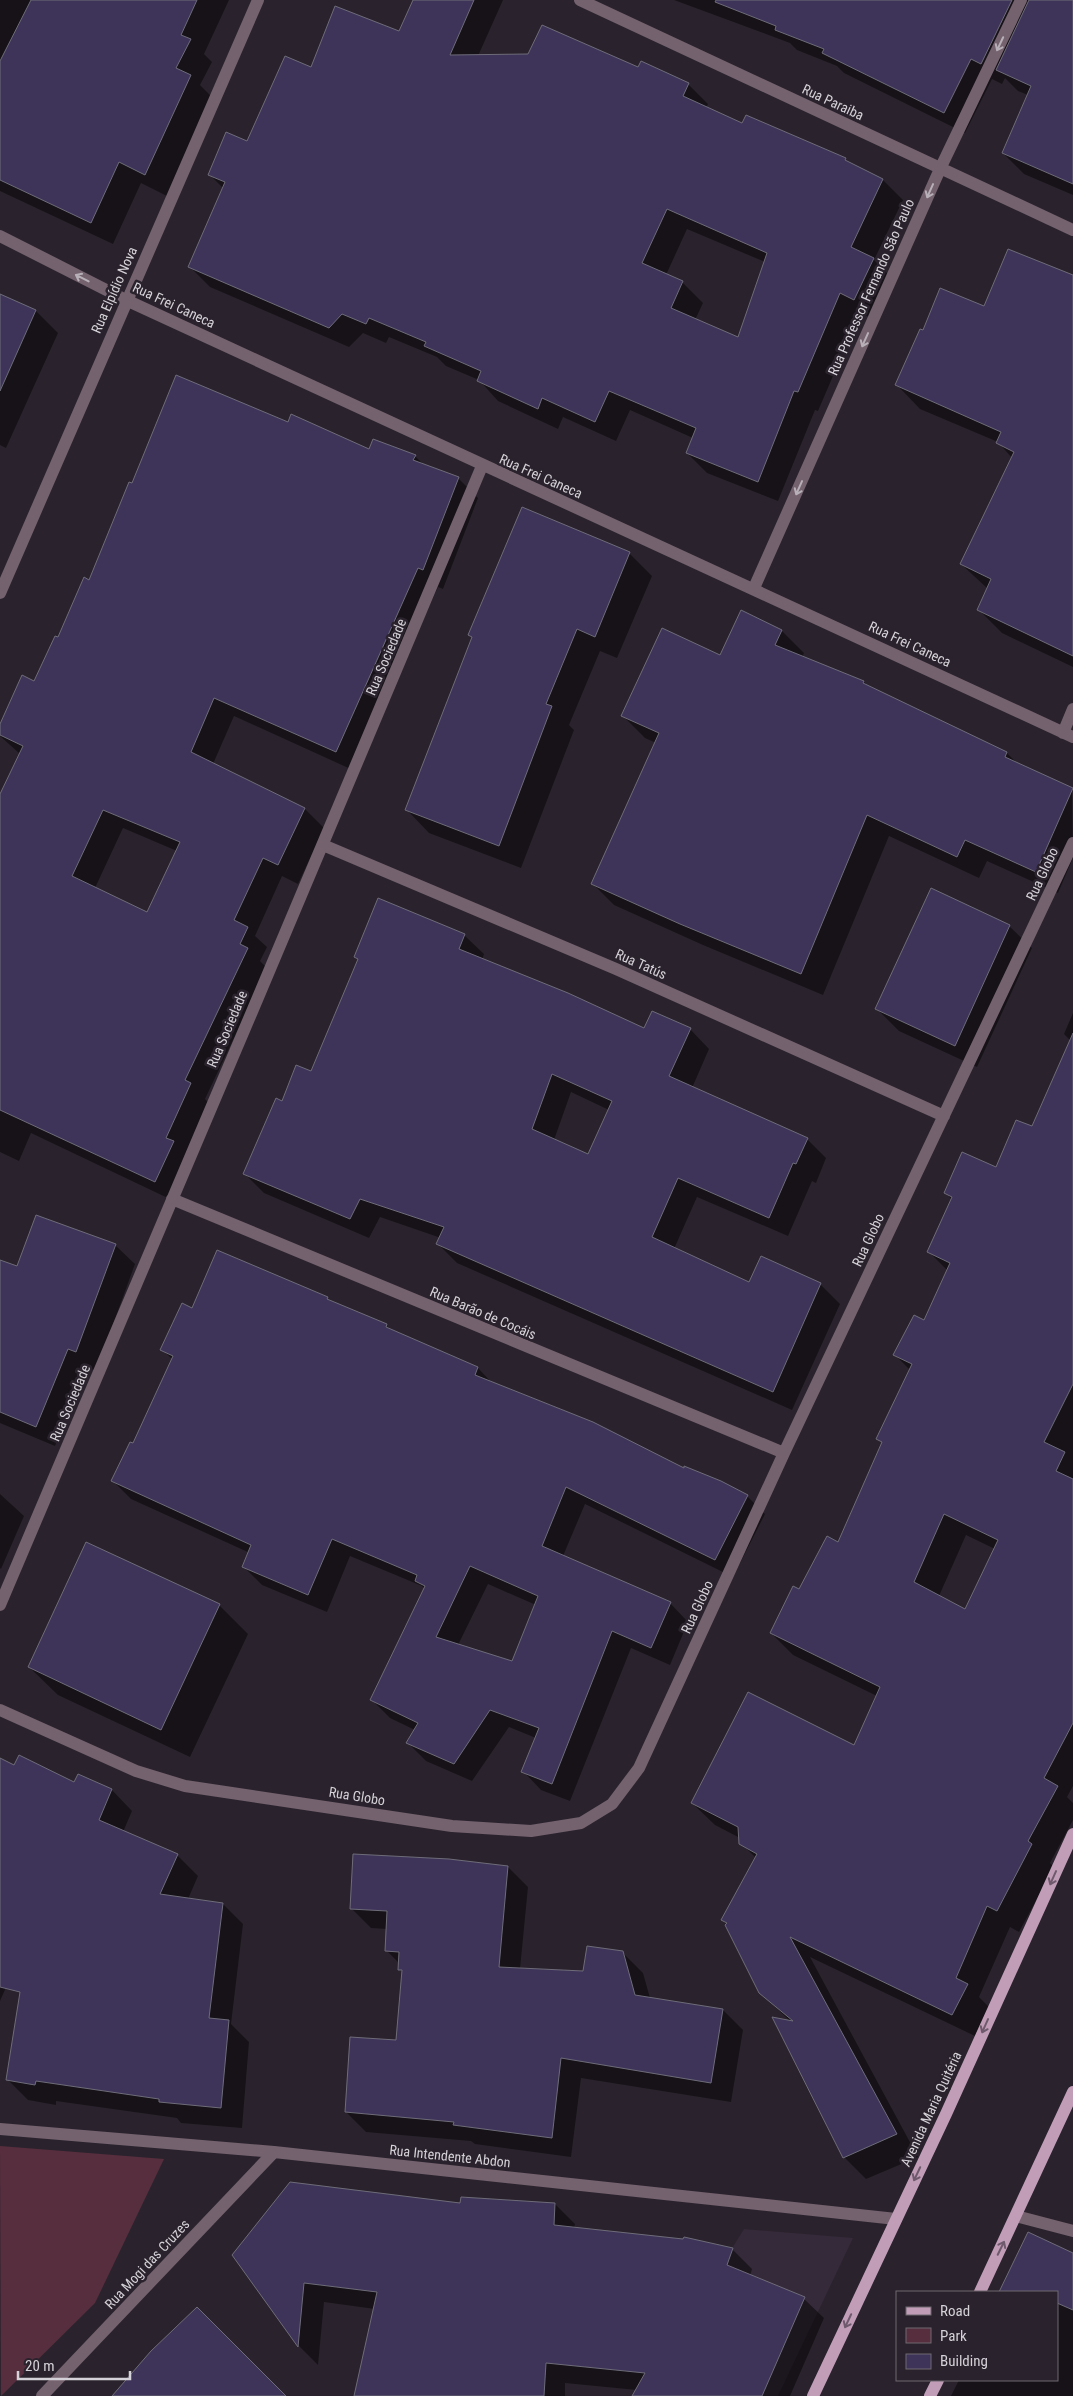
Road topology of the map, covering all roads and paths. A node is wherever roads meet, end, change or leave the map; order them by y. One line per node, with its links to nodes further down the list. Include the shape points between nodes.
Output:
1 (258, 0): 7 (street, Rua Elpídio Nova)
2 (580, 0): 4 (street, Rua Paraiba)
3 (1021, 0): 4 (street, Rua Professor Fernando São Paulo, one-way to 4)
4 (940, 169): 5 (street, Rua Paraiba); 9 (street, Rua Professor Fernando São Paulo, one-way to 9)
5 (1073, 230)
6 (0, 236): 7 (street, Rua Frei Caneca, one-way to 6)
7 (126, 300): 8 (street, Rua Frei Caneca); 10 (street, Rua Elpídio Nova)
8 (482, 466): 9 (street, Rua Frei Caneca); 14 (street, Rua Sociedade)
9 (754, 588): 12 (street, Rua Frei Caneca)
10 (0, 593)
11 (1073, 709): 12 (street)
12 (1068, 735)
13 (1073, 843): 15 (street, Rua Globo)
14 (323, 845): 15 (street, Rua Tatús, via 616,969); 16 (street, Rua Sociedade)
15 (944, 1116): 17 (street, Rua Globo)
16 (172, 1199): 17 (street, Rua Barão de Cocáis); 18 (street, Rua Sociedade)
17 (784, 1453): 19 (street, Rua Globo, via 639,1768 612,1804 581,1823 531,1831 452,1826 185,1786 136,1771)
18 (0, 1605)
19 (0, 1710)
20 (1073, 1834): 25 (main road, Avenida Maria Quitéria, one-way to 25)
21 (1073, 2092): 24 (main road)
22 (0, 2129): 23 (street, Rua Intendente Abdon)
23 (274, 2152): 25 (street, Rua Intendente Abdon); 29 (street, Rua Mogi das Cruzes)
24 (1016, 2216): 26 (street); 27 (main road, one-way to 24)
25 (896, 2219): 30 (main road, Avenida Maria Quitéria, one-way to 30)
26 (1073, 2231)
27 (980, 2291)
28 (938, 2381): 31 (main road)
29 (42, 2396)
30 (813, 2396)
31 (930, 2396)

